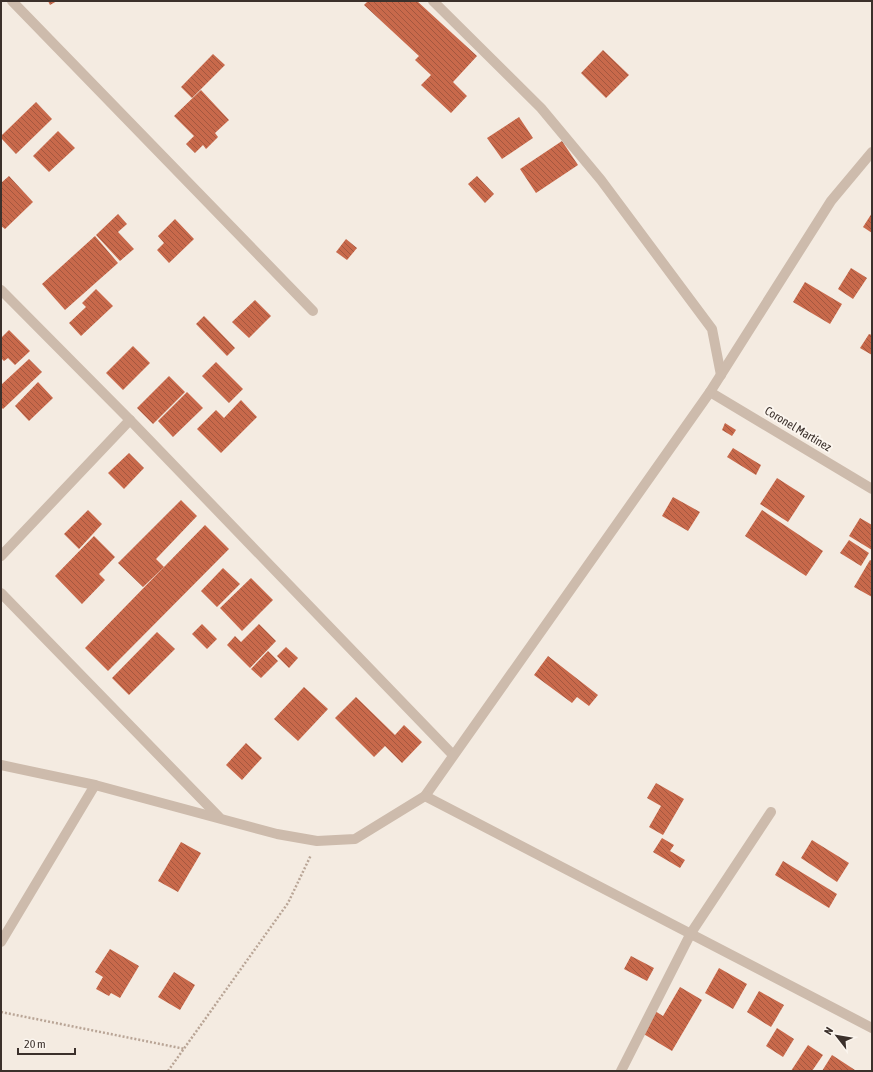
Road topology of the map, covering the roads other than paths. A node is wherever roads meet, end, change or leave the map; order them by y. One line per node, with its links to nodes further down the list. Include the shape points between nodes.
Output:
1 (12, 1): 5 (street)
2 (433, 1): 6 (street, via 541,108 601,180 712,329)
3 (872, 152): 6 (street, via 831,201)
4 (1, 290): 8 (street)
5 (313, 311)
6 (721, 374): 7 (street)
7 (710, 392): 9 (street, Coronel Martínez); 12 (street)
8 (130, 420): 10 (street); 12 (street)
9 (872, 489)
10 (1, 556)
11 (1, 593): 17 (street)
12 (453, 755): 15 (street)
13 (1, 765): 14 (street)
14 (94, 786): 17 (street); 19 (street)
15 (425, 796): 17 (street, via 355,839 317,841 277,834); 18 (street)
16 (771, 812): 18 (street)
17 (219, 817)
18 (691, 933): 20 (street); 21 (street)
19 (1, 942)
20 (872, 1028)
21 (621, 1071)

